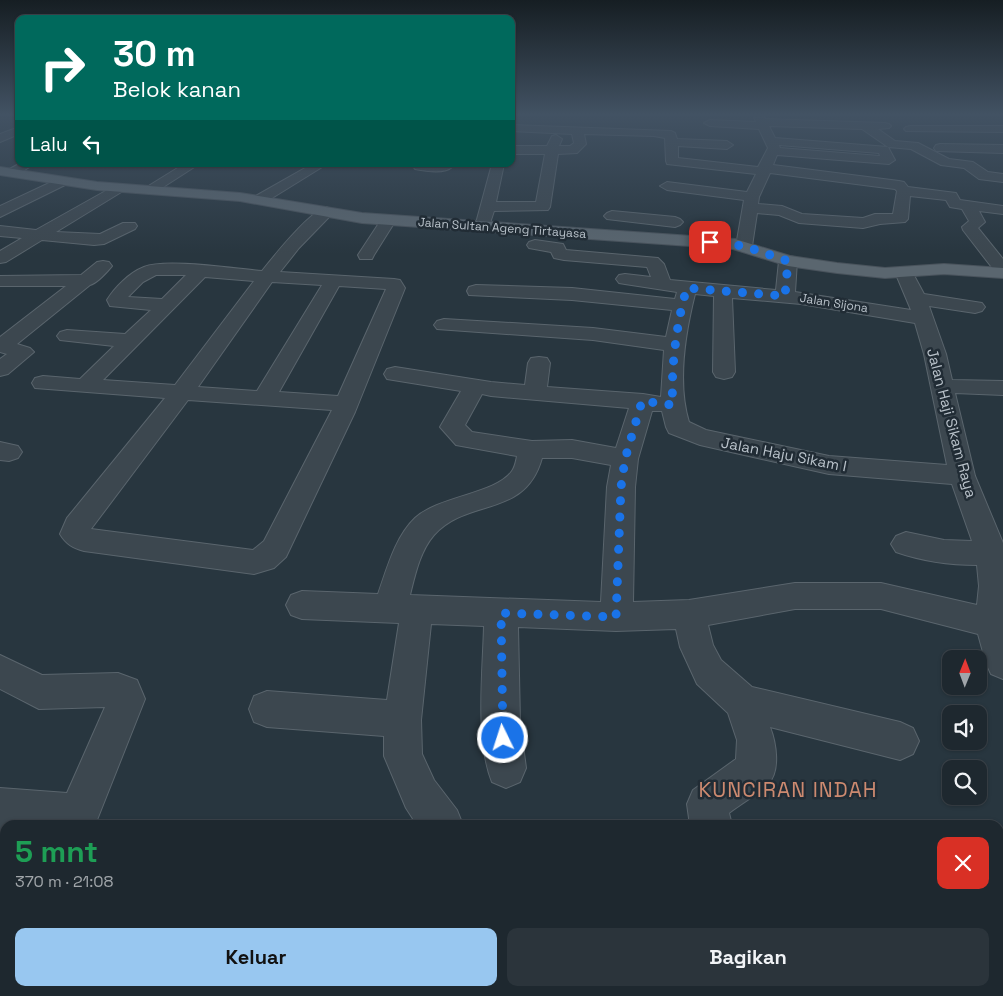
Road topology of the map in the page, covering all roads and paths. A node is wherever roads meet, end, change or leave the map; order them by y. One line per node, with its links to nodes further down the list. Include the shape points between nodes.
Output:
1 (558, 161): 25 (street, via 543,208)
2 (672, 161): 12 (street)
3 (766, 161): 12 (street)
4 (945, 161): 13 (street, via 968,165)
5 (188, 167): 18 (street)
6 (316, 167): 23 (street)
7 (426, 167): 9 (street)
8 (497, 167): 25 (street)
9 (445, 170)
10 (34, 172): 11 (main road, Jalan Sultan Ageng Tirtayasa); 14 (main road, Jalan Sultan Ageng Tirtayasa)
11 (62, 174): 17 (main road, Jalan Sultan Ageng Tirtayasa); 28 (street)
12 (762, 174): 20 (street, via 897,184); 22 (street); 24 (street)
13 (984, 176): 15 (street); 21 (street)
14 (6, 177)
15 (1003, 178)
16 (667, 186): 19 (street)
17 (118, 188): 18 (main road, Jalan Sultan Ageng Tirtayasa); 35 (street)
18 (149, 190): 23 (main road, Jalan Sultan Ageng Tirtayasa)
19 (694, 190): 24 (street); 30 (street)
20 (904, 191): 24 (street, via 900,220 875,219 863,223 799,218); 26 (street, via 951,196 955,204)
21 (1003, 192)
22 (863, 194)
23 (259, 200): 29 (main road, Jalan Sultan Ageng Tirtayasa)
24 (750, 203): 39 (street)
25 (489, 206): 33 (street)
26 (968, 206): 27 (street); 47 (street, via 977,222 970,227 971,230)
27 (1003, 210)
28 (0, 212)
29 (326, 212): 31 (main road, Jalan Sultan Ageng Tirtayasa); 48 (street, via 306,229)
30 (680, 212): 36 (street, via 612,209); 38 (street)
31 (388, 220): 33 (main road, Jalan Sultan Ageng Tirtayasa); 40 (street)
32 (129, 226): 35 (street, via 104,239 94,240)
33 (483, 227): 37 (main road, Jalan Sultan Ageng Tirtayasa)
34 (0, 231): 35 (street)
35 (39, 234): 41 (street)
36 (608, 236): 37 (main road, Jalan Sultan Ageng Tirtayasa); 38 (main road, Jalan Sultan Ageng Tirtayasa); 42 (street)
37 (547, 241): 42 (street, via 564,255)
38 (673, 241): 39 (main road, Jalan Sultan Ageng Tirtayasa)
39 (744, 246): 43 (main road, Jalan Sultan Ageng Tirtayasa)
40 (366, 255)
41 (0, 258)
42 (607, 259): 53 (street, via 652,262)
43 (788, 261): 46 (main road, Jalan Sultan Ageng Tirtayasa); 57 (street)
44 (103, 266): 50 (street)
45 (200, 272): 48 (street); 59 (street); 59 (street, via 148,271 116,300)
46 (904, 272): 47 (main road, Jalan Sultan Ageng Tirtayasa, via 944,269); 61 (street, Jalan Haji Sikam Raya)
47 (1003, 272)
48 (268, 276): 51 (street); 77 (street)
49 (625, 279): 53 (street, Jalan Sijona)
50 (88, 280): 52 (street); 67 (street)
51 (334, 280): 79 (street); 81 (street, via 394,284 396,288)
52 (0, 281)
53 (663, 285): 56 (street, Jalan Sijona)
54 (476, 291): 58 (street)
55 (723, 292): 56 (street, Jalan Sijona); 57 (street, Jalan Sijona); 70 (street)
56 (684, 296): 58 (street); 66 (street)
57 (785, 296): 61 (street, Jalan Sijona)
58 (612, 298): 64 (street)
59 (166, 305): 65 (street)
60 (975, 307): 61 (street, Jalan Sijona)
61 (920, 308): 75 (street, Jalan Haji Sikam Raya)
62 (444, 325): 64 (street)
63 (67, 336): 65 (street)
64 (616, 337): 66 (street)
65 (130, 341): 73 (street)
66 (676, 345): 82 (street)
67 (0, 346): 69 (street, via 23,352)
68 (539, 363): 78 (street)
69 (0, 369)
70 (724, 372)
71 (395, 374): 74 (street)
72 (43, 384): 73 (street)
73 (85, 386): 77 (street)
74 (474, 386): 78 (street); 83 (street, via 452,427 465,439)
75 (942, 386): 76 (street); 85 (street, Jalan Haji Sikam Raya)
76 (1003, 388)
77 (183, 392): 79 (street); 81 (street, via 77,526 75,534 84,540 168,552 254,562 263,559 276,549)
78 (536, 392): 80 (street)
79 (263, 399): 81 (street)
80 (642, 401): 82 (street); 84 (street)
81 (346, 404)
82 (673, 411): 85 (street, Jalan Haju Sikam I, via 678,427 700,437 828,465)
83 (532, 450): 84 (street, via 572,449); 89 (street, via 522,478 481,500 439,515 425,526 411,545)
84 (625, 459): 92 (street)
85 (962, 476): 87 (street, Jalan Haji Sikam Raya)
86 (906, 544): 87 (street, via 942,552)
87 (997, 554): 93 (street, Jalan Haji Sikam Raya)
88 (302, 605): 89 (street)
89 (404, 609): 90 (street); 98 (street)
90 (501, 613): 92 (street); 100 (street, via 501,723)
91 (689, 614): 92 (street); 93 (street, via 795,596 881,596); 96 (street, via 697,647 709,672)
92 (616, 617)
93 (992, 623): 94 (street, Jalan Haji Sikam Raya)
94 (1003, 663)
95 (0, 672): 102 (street, via 39,692 124,692 127,699)
96 (743, 702): 99 (street); 104 (street, via 756,740 754,769 707,804)
97 (267, 709): 98 (street)
98 (402, 720): 103 (street, via 403,756 420,794)
99 (900, 741)
100 (506, 768)
101 (0, 809): 102 (street)
102 (77, 819)
103 (438, 820)
104 (710, 820)

